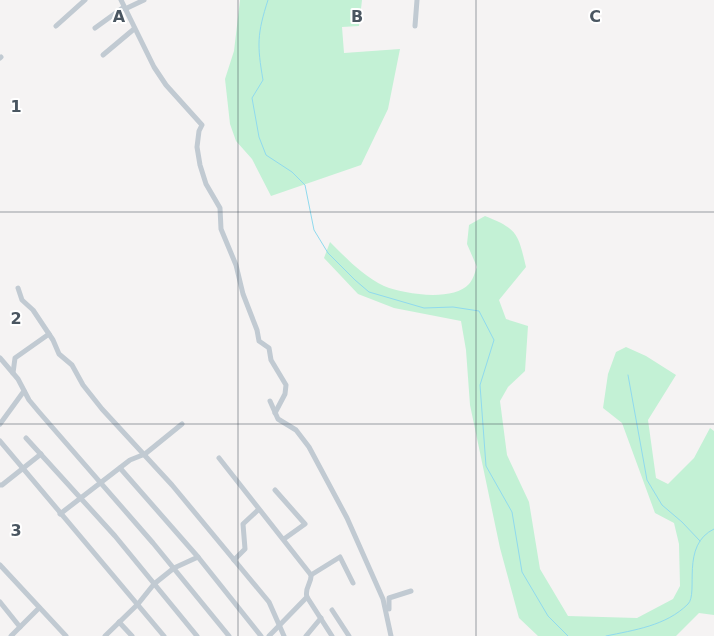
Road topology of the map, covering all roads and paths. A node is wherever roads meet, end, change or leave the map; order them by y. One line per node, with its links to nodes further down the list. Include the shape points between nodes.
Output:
1 (85, 0): 6 (street)
2 (121, 0): 5 (street)
3 (144, 0): 5 (street)
4 (417, 0): 7 (street)
5 (125, 8): 8 (street); 9 (street)
6 (56, 26)
7 (415, 26)
8 (95, 28)
9 (134, 30): 10 (street); 17 (street, via 166,85 202,125 198,131 198,153 206,184 221,210 221,229 236,264 259,341 269,348 271,360 286,385)
10 (103, 55)
11 (18, 288): 12 (street, via 22,300)
12 (49, 334): 14 (street, via 16,356); 23 (street, via 59,354 72,366 102,409)
13 (0, 358): 14 (street)
14 (13, 373): 15 (street)
15 (24, 391): 18 (street); 27 (street)
16 (270, 400): 17 (street)
17 (276, 413): 47 (street, via 278,420 298,433 313,454 371,569)
18 (0, 424)
19 (182, 424): 23 (street)
20 (26, 438): 22 (street)
21 (0, 441): 26 (street)
22 (41, 454): 26 (street); 30 (street)
23 (145, 454): 25 (street); 35 (street)
24 (219, 458): 31 (street)
25 (120, 468): 27 (street); 34 (street)
26 (23, 470): 28 (street); 32 (street)
27 (101, 482): 30 (street); 37 (street)
28 (0, 485)
29 (275, 490): 33 (street, via 305,524)
30 (81, 498): 32 (street); 40 (street)
31 (258, 510): 33 (street); 35 (street, via 243,524 245,549)
32 (60, 514): 44 (street)
33 (284, 539): 38 (street)
34 (198, 557): 37 (street); 61 (street)
35 (234, 560): 50 (street, via 269,602)
36 (0, 565): 45 (street)
37 (174, 568): 40 (street); 60 (street)
38 (311, 575): 39 (street, via 340,558); 42 (street)
39 (353, 583)
40 (154, 584): 44 (street); 59 (street)
41 (411, 591): 47 (street, via 388,598)
42 (306, 597): 48 (street); 50 (street)
43 (0, 602): 51 (street)
44 (138, 604): 49 (street); 52 (street)
45 (39, 608): 51 (street); 54 (street)
46 (332, 610): 66 (street)
47 (388, 616): 67 (street)
48 (321, 618): 64 (street); 65 (street)
49 (120, 622): 55 (street); 56 (street)
50 (279, 624): 62 (street); 63 (street)
51 (20, 627): 53 (street)
52 (159, 630): 57 (street); 58 (street)
53 (11, 636)
54 (66, 636)
55 (105, 636)
56 (132, 636)
57 (155, 636)
58 (164, 636)
59 (196, 636)
60 (229, 636)
61 (261, 636)
62 (269, 636)
63 (284, 636)
64 (306, 636)
65 (332, 636)
66 (349, 636)
67 (391, 636)

